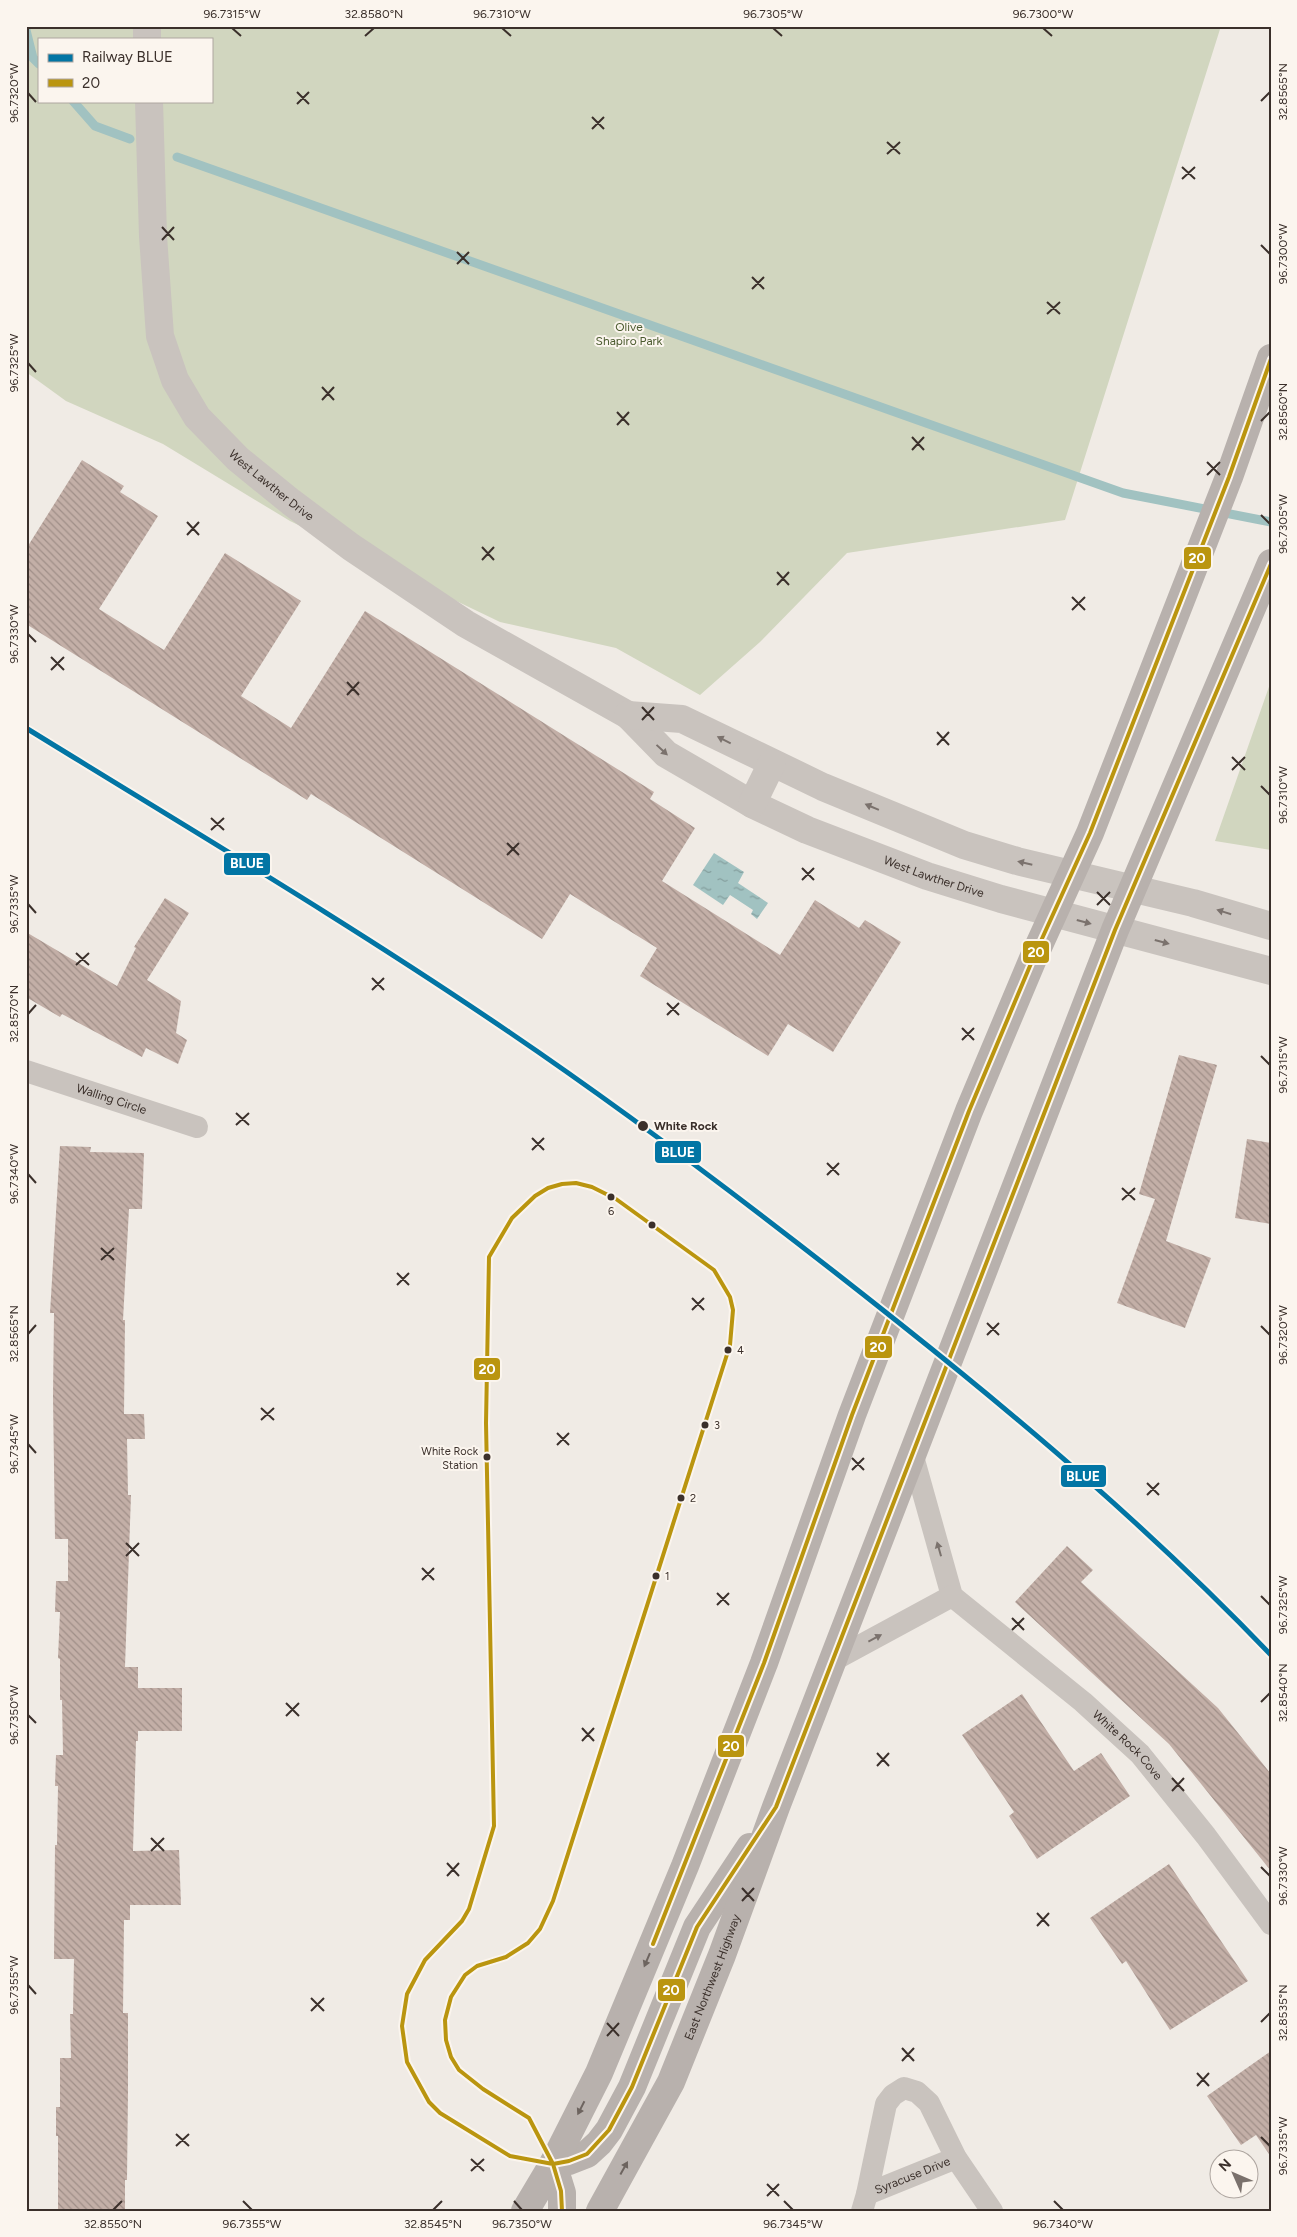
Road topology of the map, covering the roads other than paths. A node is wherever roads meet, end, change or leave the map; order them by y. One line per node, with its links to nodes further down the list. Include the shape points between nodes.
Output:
1 (149, 102): 4 (street, West Lawther Drive, via 160,336 175,380 197,417 238,459 351,547 466,624)
2 (1271, 358): 7 (main road, via 1229,477)
3 (1271, 563): 8 (main road, East Northwest Highway)
4 (628, 715): 5 (street, West Lawther Drive, one-way to 4, via 682,719); 6 (street, West Lawther Drive, one-way to 6, via 666,754)
5 (772, 763): 6 (street); 7 (street, West Lawther Drive, one-way to 5, via 964,845)
6 (752, 804): 9 (street, West Lawther Drive, via 807,830 927,876)
7 (1072, 873): 8 (street, West Lawther Drive); 9 (main road)
8 (1133, 887): 10 (street, West Lawther Drive, one-way to 8); 11 (main road, East Northwest Highway)
9 (1053, 914): 11 (street, West Lawther Drive, one-way to 11); 21 (main road, one-way to 21, via 969,1111 685,1866 599,2073)
10 (1271, 926)
11 (1115, 930): 12 (street, West Lawther Drive, one-way to 12); 15 (main road, East Northwest Highway)
12 (1271, 971)
13 (26, 1071): 14 (street, Walling Circle)
14 (197, 1126)
15 (912, 1453): 16 (street, one-way to 15); 17 (main road, East Northwest Highway)
16 (952, 1596): 17 (street, one-way to 16); 19 (street, White Rock Cove, via 1083,1702 1140,1754)
17 (832, 1661): 18 (main road, East Northwest Highway)
18 (776, 1808): 21 (main road, via 697,1927 632,2087 609,2130 587,2154); 25 (main road, East Northwest Highway, one-way to 18, via 671,2082)
19 (1271, 1924)
20 (956, 2158): 22 (street, Syracuse Drive); 22 (street, Syracuse Drive, via 928,2103 917,2092 904,2088 886,2104); 26 (street, Syracuse Drive)
21 (553, 2164): 23 (main road); 24 (main road, via 562,2193)
22 (864, 2202)
23 (525, 2211)
24 (562, 2211)
25 (600, 2211)
26 (992, 2211)

